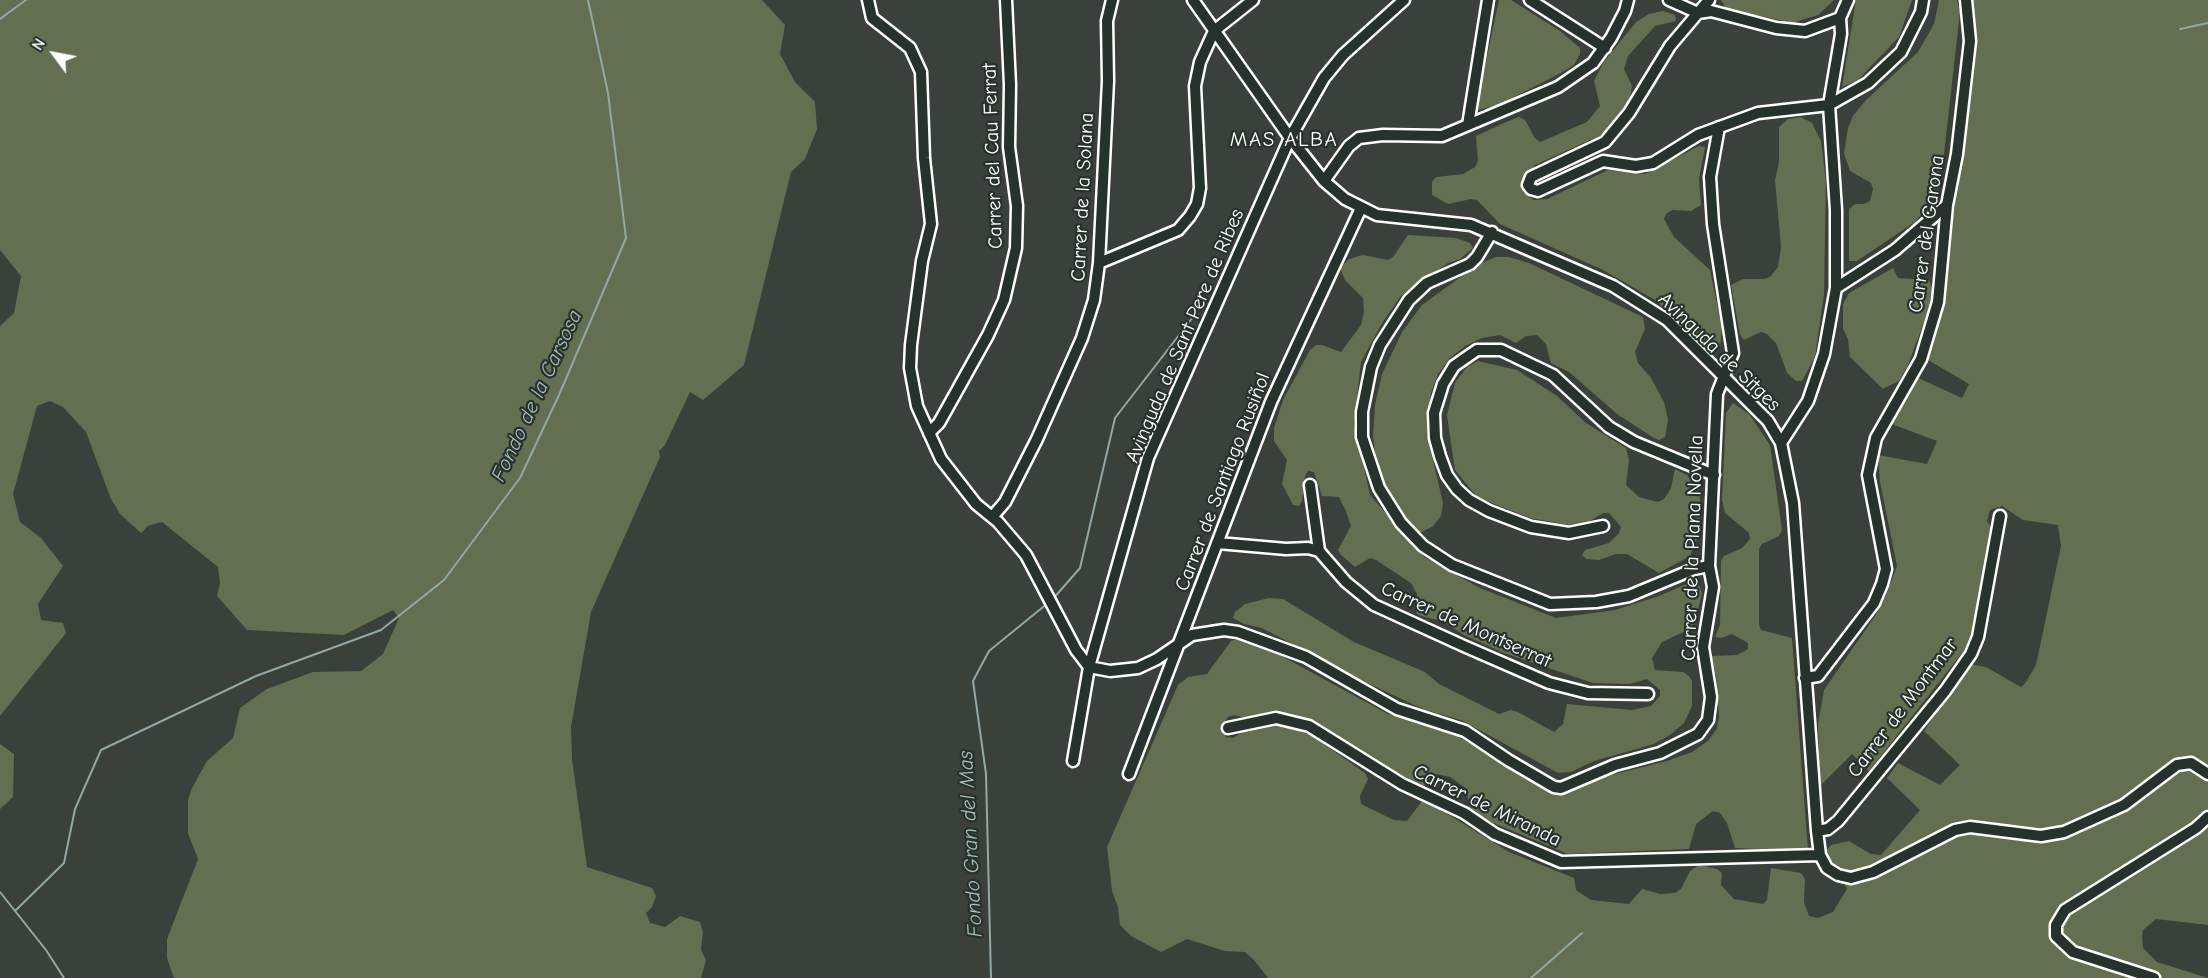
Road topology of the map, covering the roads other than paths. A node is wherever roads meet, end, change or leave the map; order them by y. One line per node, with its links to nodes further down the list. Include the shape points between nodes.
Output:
1 (868, 0): 32 (street, via 872,18 910,48 921,72 931,224 913,322 910,368 917,406)
2 (1006, 0): 32 (street, Carrer del Cau Ferrat, via 1016,248 1004,300 988,335 939,423)
3 (1112, 0): 29 (street, Carrer de la Solana, via 1107,21)
4 (1193, 0): 17 (street, Avinguda de Sitges)
5 (1253, 0): 17 (street)
6 (1404, 0): 22 (street, Avinguda de Sant Pere de Ribes, via 1330,70)
7 (1488, 0): 20 (street)
8 (1530, 0): 18 (street)
9 (1628, 0): 18 (street)
10 (1669, 0): 15 (street)
11 (1709, 0): 15 (street)
12 (1848, 0): 16 (street)
13 (1923, 0): 19 (street, via 1901,52 1868,83)
14 (1966, 0): 26 (street, Carrer del Garona, via 1970,41)
15 (1698, 13): 16 (street, via 1711,11 1776,28 1805,31); 23 (street, via 1670,46 1619,127)
16 (1840, 18): 19 (street)
17 (1214, 31): 22 (street, Avinguda de Sitges); 29 (street, via 1200,62 1195,87 1200,166 1197,204 1178,230)
18 (1605, 48): 20 (street, via 1593,63 1558,87)
19 (1829, 105): 21 (street, via 1758,113); 30 (street)
20 (1468, 125): 25 (street, via 1442,136 1359,138)
21 (1719, 127): 24 (street, via 1698,135 1653,163 1636,166); 31 (street, Carrer de la Plana Novella, via 1710,177 1713,224 1733,353)
22 (1290, 138): 25 (street, Avinguda de Sitges); 43 (street, Avinguda de Sant Pere de Ribes, via 1148,458)
23 (1597, 147): 24 (street); 24 (street, via 1531,177 1529,187 1538,191)
24 (1603, 161)
25 (1324, 181): 27 (street, Avinguda de Sitges)
26 (1947, 205): 30 (street, via 1895,250); 44 (street, Carrer del Garona, via 1938,302 1931,331 1921,358 1882,423 1868,475 1886,569 1882,584 1874,603 1818,676)
27 (1361, 208): 28 (street, Avinguda de Sitges, via 1384,216 1450,222); 39 (street, Carrer de Santiago Rusiñol, via 1271,402)
28 (1492, 232): 31 (street, Avinguda de Sitges, via 1640,301 1667,320); 41 (street, via 1470,264 1427,283 1408,300 1371,367 1362,412 1362,437 1376,479 1401,524 1444,560 1551,604 1629,596)
29 (1100, 263): 37 (street, Carrer de la Solana, via 1094,300 1061,388 1005,502)
30 (1836, 288): 33 (street, via 1824,354 1811,392)
31 (1723, 376): 33 (street, Avinguda de Sitges, via 1768,421); 34 (street, Carrer de la Plana Novella, via 1717,394)
32 (928, 433): 37 (street, via 952,474)
33 (1780, 443): 44 (street, Avinguda de Sitges, via 1796,527)
34 (1714, 475): 38 (street, via 1634,442 1609,427 1553,375 1501,350 1477,350 1454,366 1440,390 1434,412 1440,456 1457,489 1489,511 1531,527 1569,533); 41 (street, Carrer de la Plana Novella)
35 (1310, 485): 40 (street)
36 (2000, 516): 51 (street, Carrer de Montmar, via 1978,637 1971,654 1838,821)
37 (992, 517): 43 (street, via 1026,555)
38 (1603, 526)
39 (1218, 543): 40 (street); 42 (street, Carrer de Santiago Rusiñol)
40 (1319, 551): 45 (street, Carrer de Montserrat, via 1346,582 1374,605 1466,647 1549,683 1588,693)
41 (1709, 566): 42 (street, Carrer de la Plana Novella, via 1713,587 1703,647 1711,697 1704,728 1688,741 1660,753 1614,765 1561,788 1508,760 1466,731 1397,709 1293,651 1224,630 1191,635)
42 (1180, 643): 43 (street, Carrer de la Plana Novella, via 1138,668 1110,671); 48 (street, Carrer de Santiago Rusiñol)
43 (1089, 667): 47 (street, Avinguda de Sant Pere de Ribes)
44 (1805, 678): 51 (street, Avinguda de Sitges)
45 (1648, 694)
46 (1228, 729): 52 (street, Carrer de Miranda, via 1276,718 1309,726 1371,768 1464,813 1495,834 1561,862)
47 (1073, 761)
48 (1129, 774)
49 (2208, 774): 52 (street, via 2191,763 2177,765 2124,805 2064,832 2041,836 1970,827 1955,830 1873,872 1851,878 1827,868)
50 (2208, 817): 53 (street, via 2065,910 2056,925 2056,936 2073,952)
51 (1817, 831): 52 (street, Avinguda de Sitges)
52 (1820, 855)
53 (2154, 978)

